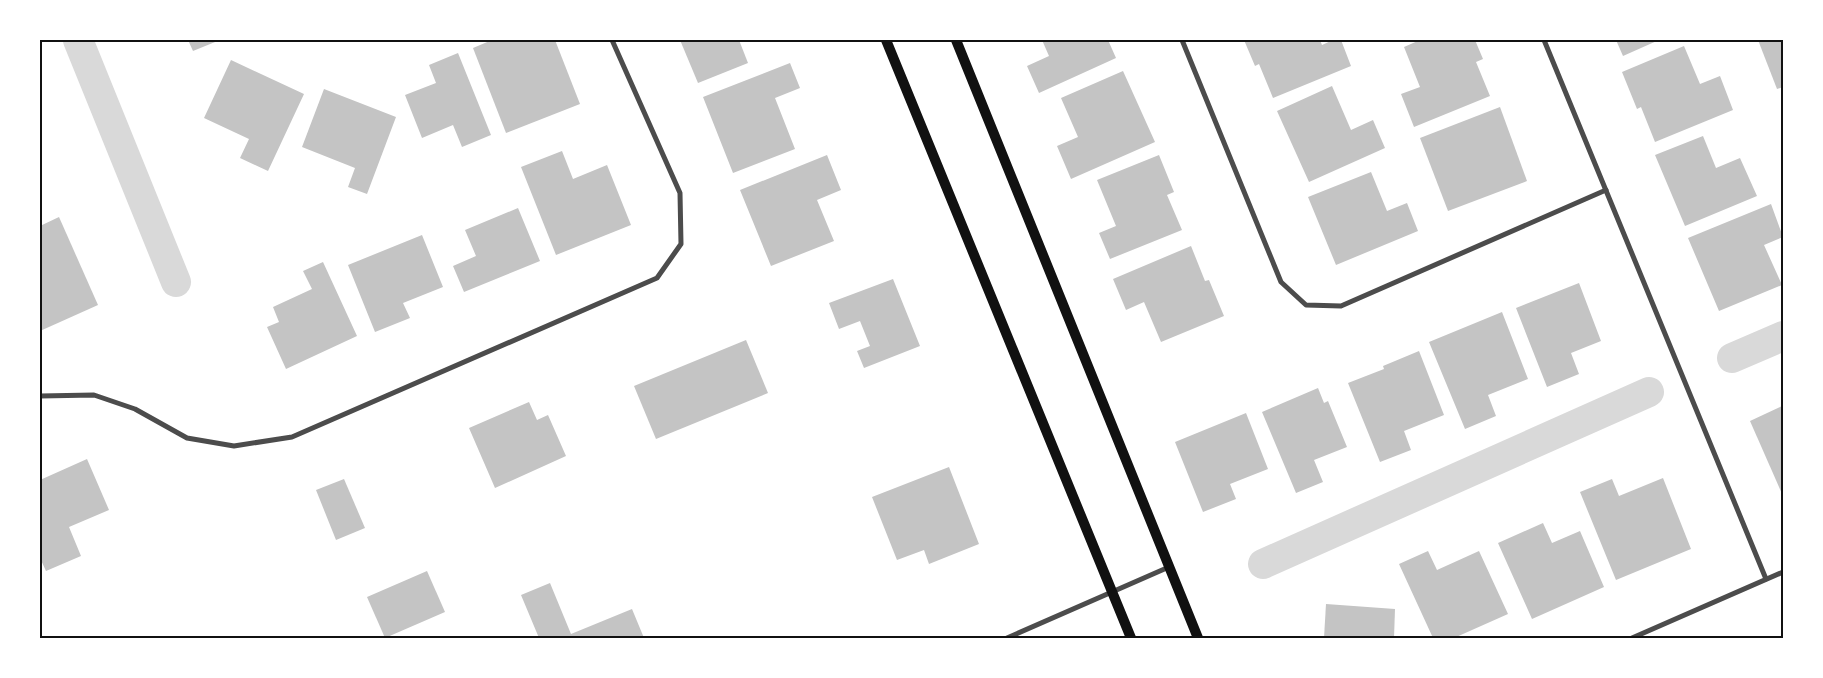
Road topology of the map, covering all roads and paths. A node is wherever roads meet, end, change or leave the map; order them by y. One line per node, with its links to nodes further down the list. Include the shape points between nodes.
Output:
1 (612, 40): 7 (street, via 680,193 681,244 657,278 292,436 234,446 187,438 135,409 94,395)
2 (886, 40): 11 (main road)
3 (956, 40): 8 (main road)
4 (1182, 40): 6 (street, via 1281,282 1306,306 1341,306)
5 (1544, 40): 6 (street)
6 (1606, 190): 10 (street)
7 (40, 396)
8 (1170, 567): 11 (street); 14 (main road)
9 (1783, 572): 10 (street)
10 (1766, 579): 15 (street)
11 (1113, 593): 12 (street); 13 (main road)
12 (1007, 638)
13 (1131, 638)
14 (1198, 638)
15 (1632, 638)

